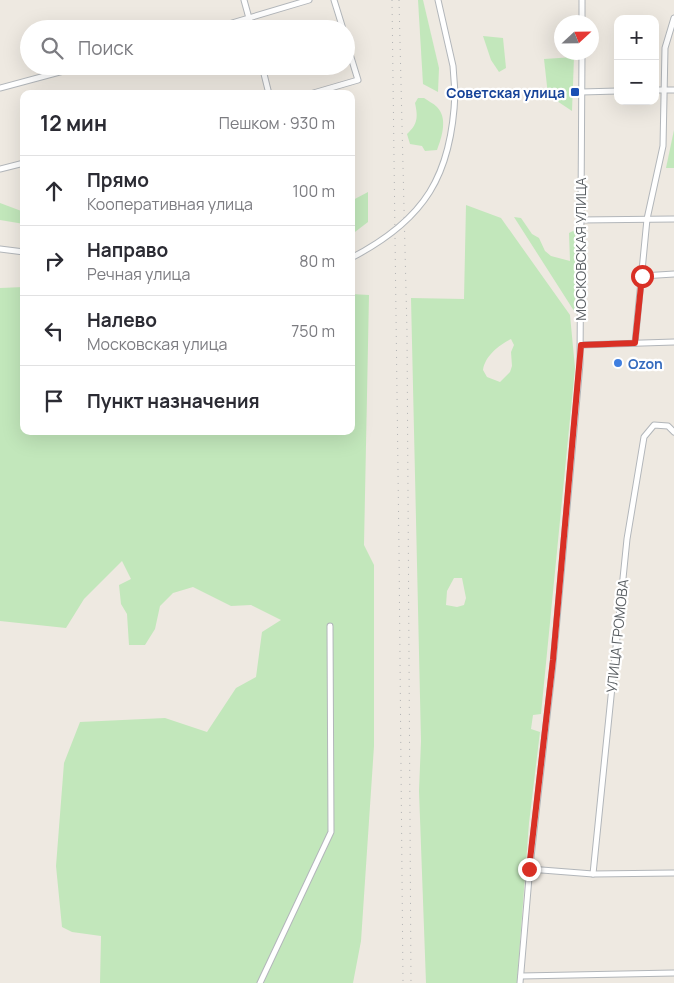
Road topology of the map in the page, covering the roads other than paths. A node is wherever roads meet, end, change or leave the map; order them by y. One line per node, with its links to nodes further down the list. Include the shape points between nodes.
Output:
1 (244, 0): 7 (street)
2 (309, 0): 7 (street)
3 (334, 0): 10 (street)
4 (438, 0): 30 (street, bridge, via 453,66 455,93 454,124 447,152 425,200 411,218)
5 (582, 0): 6 (street)
6 (582, 15)
7 (249, 18): 9 (street)
8 (674, 18): 19 (street, via 664,48)
9 (242, 20)
10 (340, 20)
11 (582, 60): 22 (street, МОСКОВСКАЯ УЛИЦА)
12 (355, 70): 17 (street, via 358,80)
13 (48, 75): 15 (street)
14 (264, 75): 16 (street)
15 (0, 88)
16 (268, 90)
17 (324, 90)
18 (659, 90): 19 (street)
19 (663, 90): 20 (street); 25 (street, via 663,146)
20 (674, 90)
21 (614, 91): 22 (street)
22 (581, 92): 27 (street, МОСКОВСКАЯ УЛИЦА)
23 (20, 164): 24 (street)
24 (0, 169)
25 (647, 219): 26 (street); 27 (street); 32 (street)
26 (674, 219)
27 (580, 220): 35 (street, МОСКОВСКАЯ УЛИЦА)
28 (0, 249): 29 (street)
29 (20, 252)
30 (355, 256)
31 (674, 274): 32 (street)
32 (642, 276): 34 (street)
33 (674, 342): 34 (street)
34 (635, 343): 35 (street)
35 (581, 345): 38 (street, МОСКОВСКАЯ УЛИЦА, via 553,660)
36 (674, 432): 40 (street, УЛИЦА ГРОМОВА, via 668,426 654,425 644,437 627,539)
37 (330, 626): 43 (street, via 331,832)
38 (529, 869): 40 (street); 42 (street, МОСКОВСКАЯ УЛИЦА)
39 (674, 873): 40 (street)
40 (593, 874)
41 (674, 973): 42 (street)
42 (521, 976): 44 (street, МОСКОВСКАЯ УЛИЦА)
43 (260, 983)
44 (520, 983)

